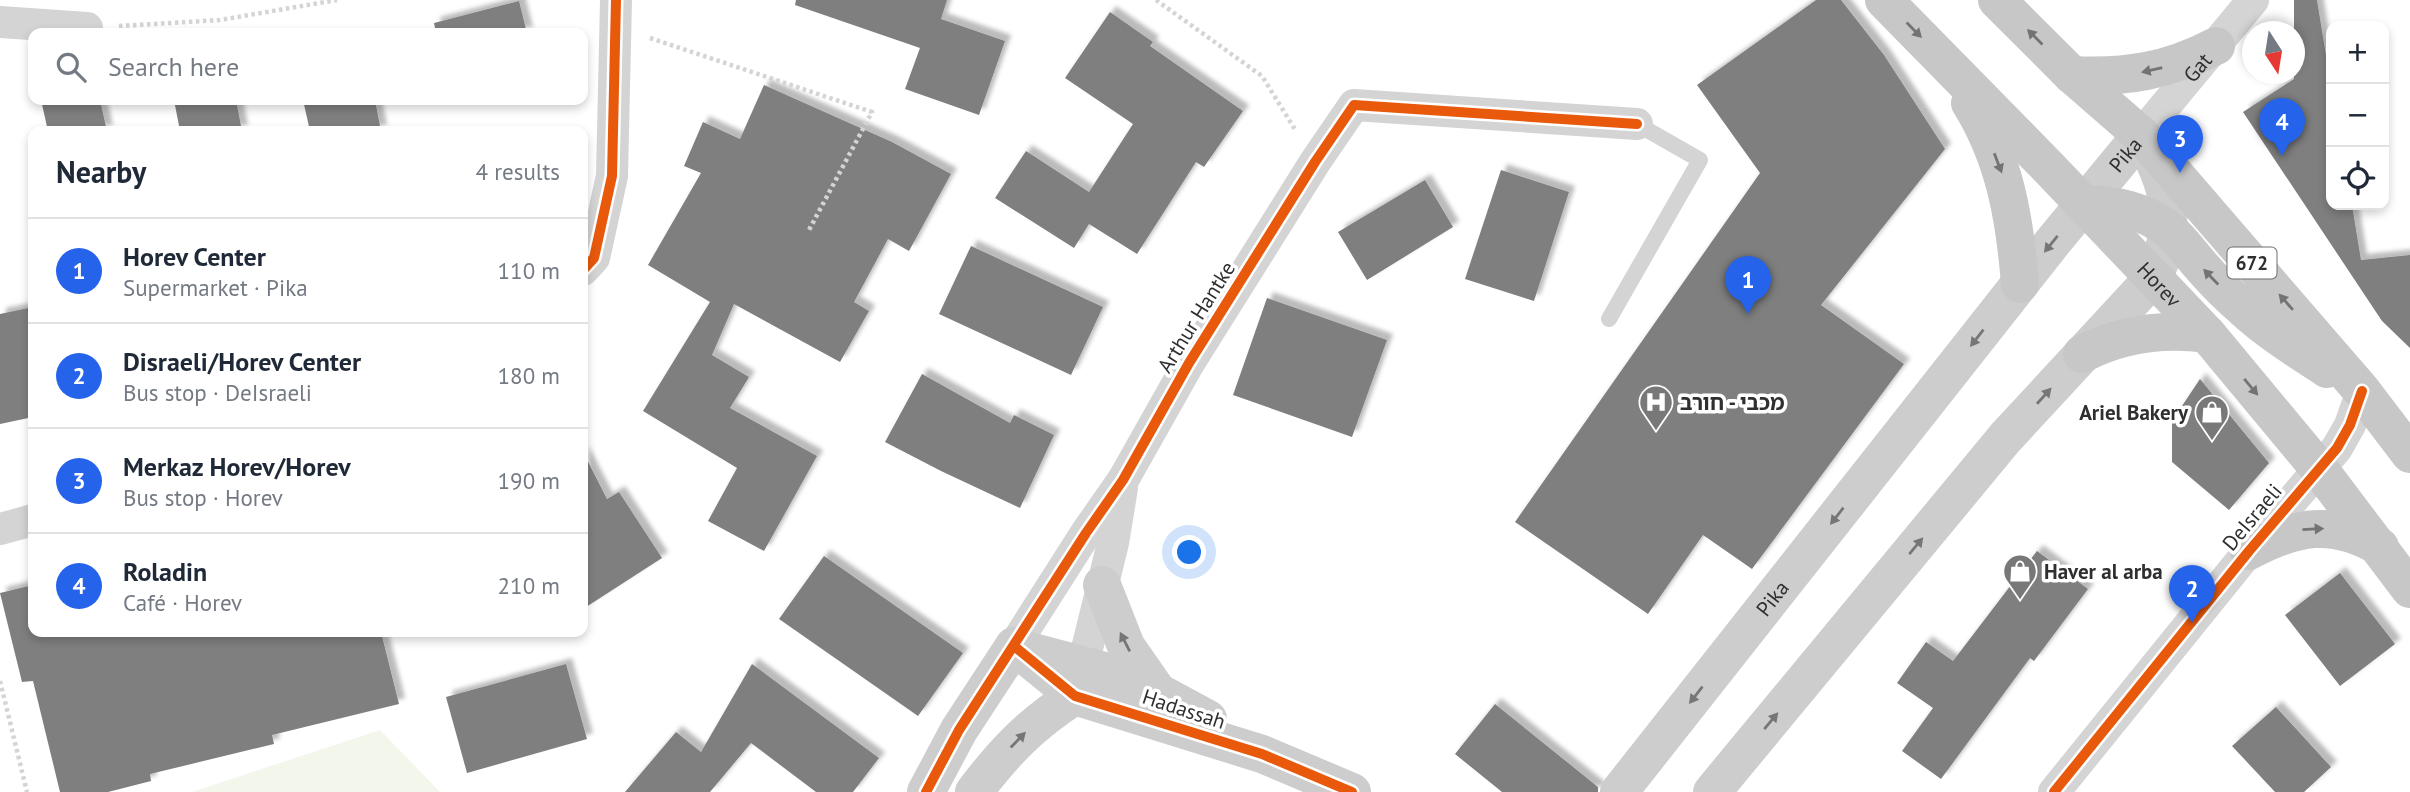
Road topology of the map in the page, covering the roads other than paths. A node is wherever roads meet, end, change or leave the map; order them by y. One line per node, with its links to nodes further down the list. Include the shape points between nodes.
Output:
1 (1884, 0): 8 (main road, Horev, one-way to 8)
2 (1997, 0): 9 (main road, 672, one-way to 2)
3 (2253, 0): 7 (street, Gat)
4 (616, 13): 14 (street, via 612,176 594,258)
5 (0, 22): 6 (street)
6 (87, 28)
7 (2216, 46): 9 (main road, one-way to 9, via 2191,59 2139,73); 11 (street, Gat)
8 (1944, 59): 12 (main road, Horev); 16 (main road, one-way to 16, via 1974,109 2001,169 2014,220)
9 (2072, 75): 11 (main road, 672)
10 (1637, 124): 17 (lane, via 1700,160); 23 (street, Arthur Hantke, via 1354,105 1189,363)
11 (2141, 135): 12 (main road, Pika); 13 (main road, Pika, via 2166,191); 20 (main road, 672, one-way to 11)
12 (2084, 205): 13 (main road, via 2121,208); 15 (main road, Horev); 16 (main road, Pika, one-way to 16)
13 (2169, 230): 15 (main road, Pika); 20 (main road, one-way to 13, via 2246,311)
14 (588, 265)
15 (2154, 277): 18 (main road, Horev); 19 (main road, Pika)
16 (2020, 284): 37 (main road, Pika, one-way to 37)
17 (1609, 319)
18 (2207, 334): 19 (main road, via 2130,336); 22 (main road, Horev, one-way to 22)
19 (2082, 354): 38 (main road, Pika, one-way to 19, via 2006,438)
20 (2362, 391): 21 (main road, 672); 22 (street, DeIsraeli, via 2350,425)
21 (2410, 454)
22 (2320, 470): 26 (main road, Horev); 27 (street, DeIsraeli)
23 (1123, 480): 28 (street, Arthur Hantke); 30 (street, Arthur Hantke)
24 (28, 521): 25 (street)
25 (0, 529)
26 (2379, 547): 27 (main road, one-way to 26, via 2270,539 2308,529 2348,532); 29 (main road, Horev)
27 (2249, 551): 39 (street, DeIsraeli)
28 (1102, 585): 31 (street, Arthur Hantke); 32 (main road, one-way to 28, via 1126,646)
29 (2410, 589)
30 (1014, 646): 31 (main road, Hadassah); 34 (main road, Arthur Hantke, via 959,730)
31 (1079, 680): 32 (main road, Hadassah, via 1116,674); 33 (main road, Hadassah); 35 (main road, one-way to 31, via 999,759)
32 (1158, 692): 33 (main road, Hadassah)
33 (1262, 754): 36 (main road, Hadassah)
34 (926, 792)
35 (974, 792)
36 (1352, 792)
37 (1619, 792)
38 (1712, 792)
39 (2054, 792)

